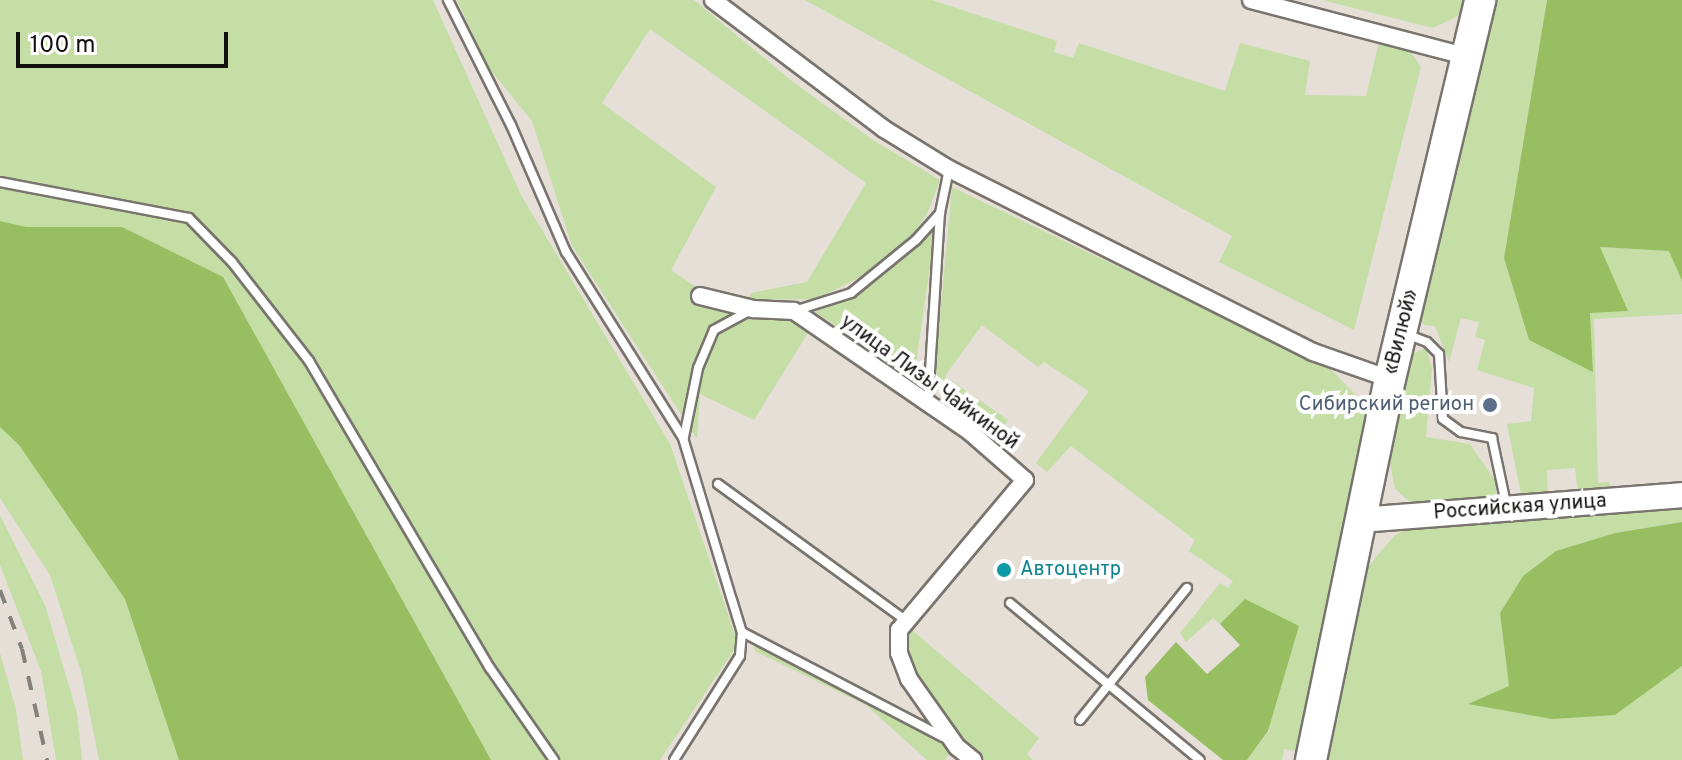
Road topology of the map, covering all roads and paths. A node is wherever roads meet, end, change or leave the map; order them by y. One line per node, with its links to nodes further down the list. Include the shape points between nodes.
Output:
1 (448, 0): 15 (lane, via 511,125 566,252)
2 (713, 0): 6 (street, via 884,129)
3 (1251, 0): 5 (street)
4 (1480, 0): 5 (highway, «Вилюй»)
5 (1465, 56): 12 (highway, «Вилюй»)
6 (949, 169): 8 (lane); 13 (street, via 1313,352)
7 (0, 182): 27 (lane, via 189,218 232,262 309,361 490,668)
8 (940, 213): 11 (lane, via 851,293); 14 (lane)
9 (700, 296): 10 (street)
10 (753, 309): 11 (street); 15 (lane, via 714,330 698,368)
11 (794, 311): 14 (street, улица Лизы Чайкиной)
12 (1401, 332): 13 (highway, «Вилюй»); 18 (lane, via 1427,342 1439,354 1441,408 1449,425 1492,438)
13 (1390, 379): 19 (highway, «Вилюй»)
14 (928, 403): 22 (street, улица Лизы Чайкиной, via 1025,480)
15 (683, 438): 23 (lane)
16 (718, 484): 22 (lane)
17 (1682, 495): 18 (street, Российская улица)
18 (1506, 510): 19 (street, Российская улица)
19 (1359, 520): 31 (highway, «Вилюй»)
20 (1187, 588): 24 (lane)
21 (1010, 603): 24 (lane)
22 (905, 620): 26 (street, via 898,639 902,667)
23 (742, 632): 26 (lane); 28 (lane, via 740,656)
24 (1110, 685): 25 (lane); 30 (lane)
25 (1080, 720)
26 (957, 747): 29 (street)
27 (554, 760)
28 (674, 760)
29 (973, 760)
30 (1200, 760)
31 (1311, 760)

